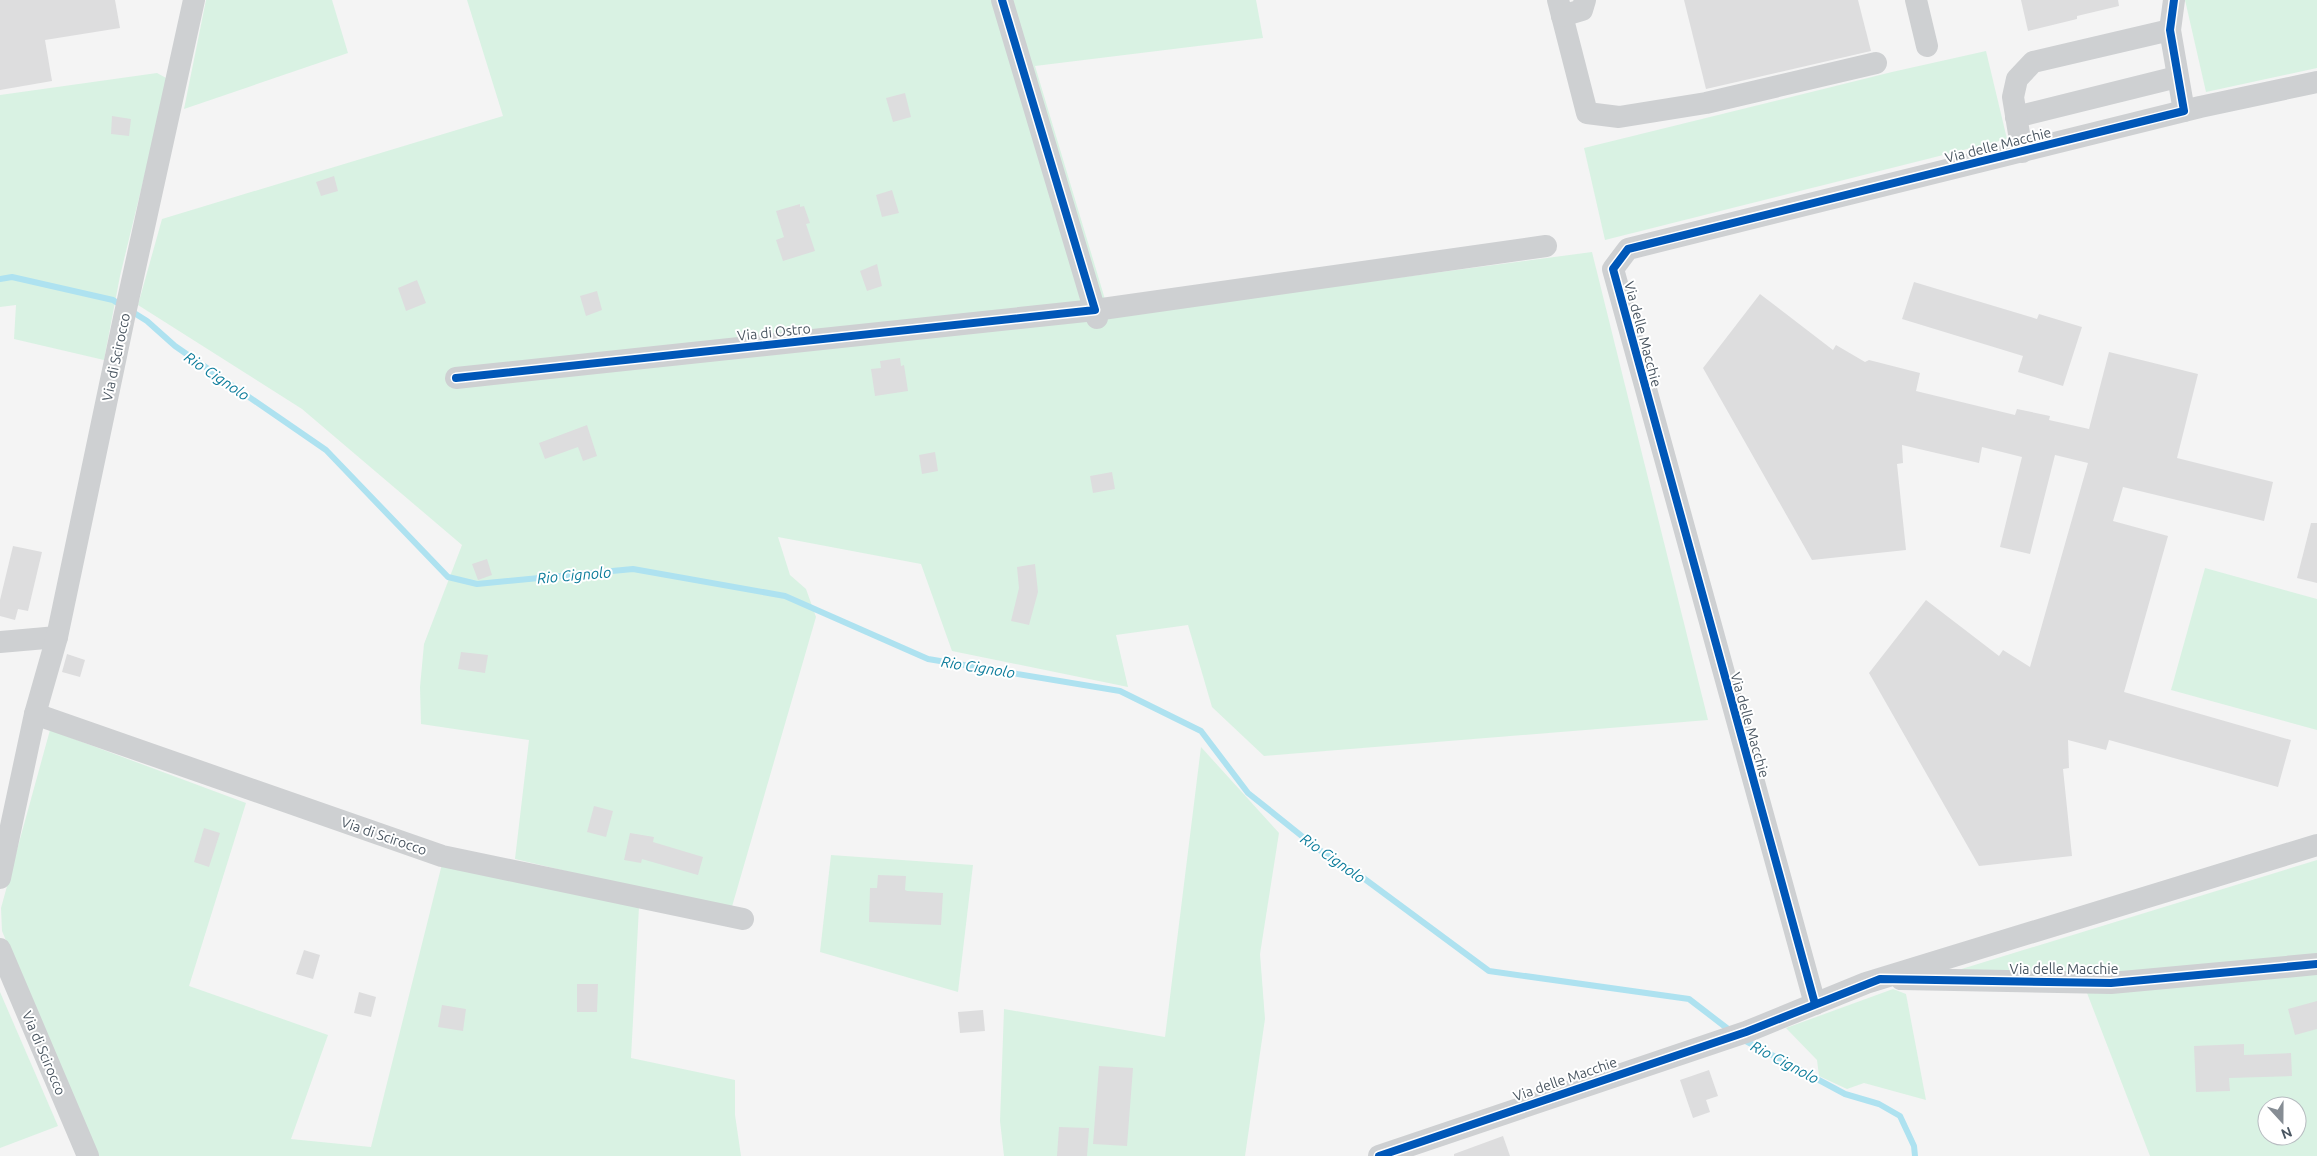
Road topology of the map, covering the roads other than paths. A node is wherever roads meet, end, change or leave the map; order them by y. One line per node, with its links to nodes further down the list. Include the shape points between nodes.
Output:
1 (1002, 0): 16 (street)
2 (1585, 0): 6 (street, via 1582,10)
3 (1916, 0): 8 (street)
4 (2174, 0): 7 (street)
5 (199, 5): 18 (street, Via di Scirocco, via 172,70 160,202 129,294)
6 (1560, 8): 9 (street, via 1588,113 1619,117 1706,103)
7 (2170, 30): 10 (street); 13 (street, via 2033,62 2017,79 2013,97)
8 (1927, 46)
9 (1876, 63)
10 (2177, 77): 12 (street); 13 (street)
11 (2317, 82): 12 (street, Via delle Macchie)
12 (2184, 111): 14 (street, Via delle Macchie)
13 (2016, 117): 14 (street)
14 (2022, 152): 27 (street, Via delle Macchie, via 1628,250 1613,269)
15 (1546, 246): 16 (street, Via di Ostro)
16 (1096, 314): 17 (street, Via di Ostro)
17 (456, 378)
18 (62, 636): 19 (street); 20 (street, Via di Scirocco)
19 (0, 642)
20 (35, 714): 22 (street, Via di Scirocco); 23 (street, Via di Scirocco, via 442,856)
21 (2317, 845): 26 (street, Via delle Macchie)
22 (0, 878)
23 (743, 919)
24 (0, 949): 28 (street, Via di Scirocco)
25 (2317, 964): 26 (street, Via delle Macchie, via 2111,983)
26 (1880, 979): 27 (street, Via delle Macchie)
27 (1815, 1004): 29 (street, Via delle Macchie, via 1746,1032)
28 (88, 1156)
29 (1379, 1156)

